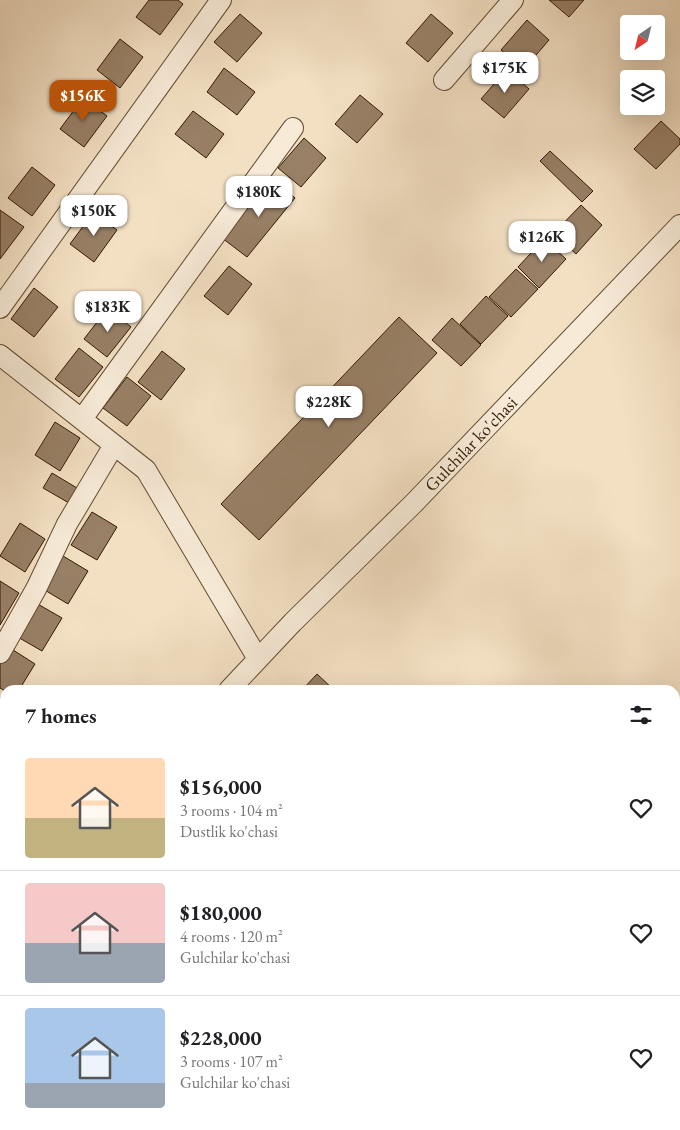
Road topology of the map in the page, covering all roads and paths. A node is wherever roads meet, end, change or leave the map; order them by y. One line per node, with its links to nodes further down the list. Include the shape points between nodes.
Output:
1 (221, 0): 6 (street)
2 (513, 0): 3 (street)
3 (444, 80)
4 (293, 128): 8 (street)
5 (680, 225): 11 (street, Gulchilar ko'chasi, via 414,503)
6 (0, 308)
7 (0, 354): 8 (street)
8 (82, 419): 9 (street)
9 (114, 444): 10 (street, via 67,524); 11 (street, via 146,470)
10 (0, 653)
11 (258, 659): 12 (street, Gulchilar ko'chasi)
12 (234, 685)

